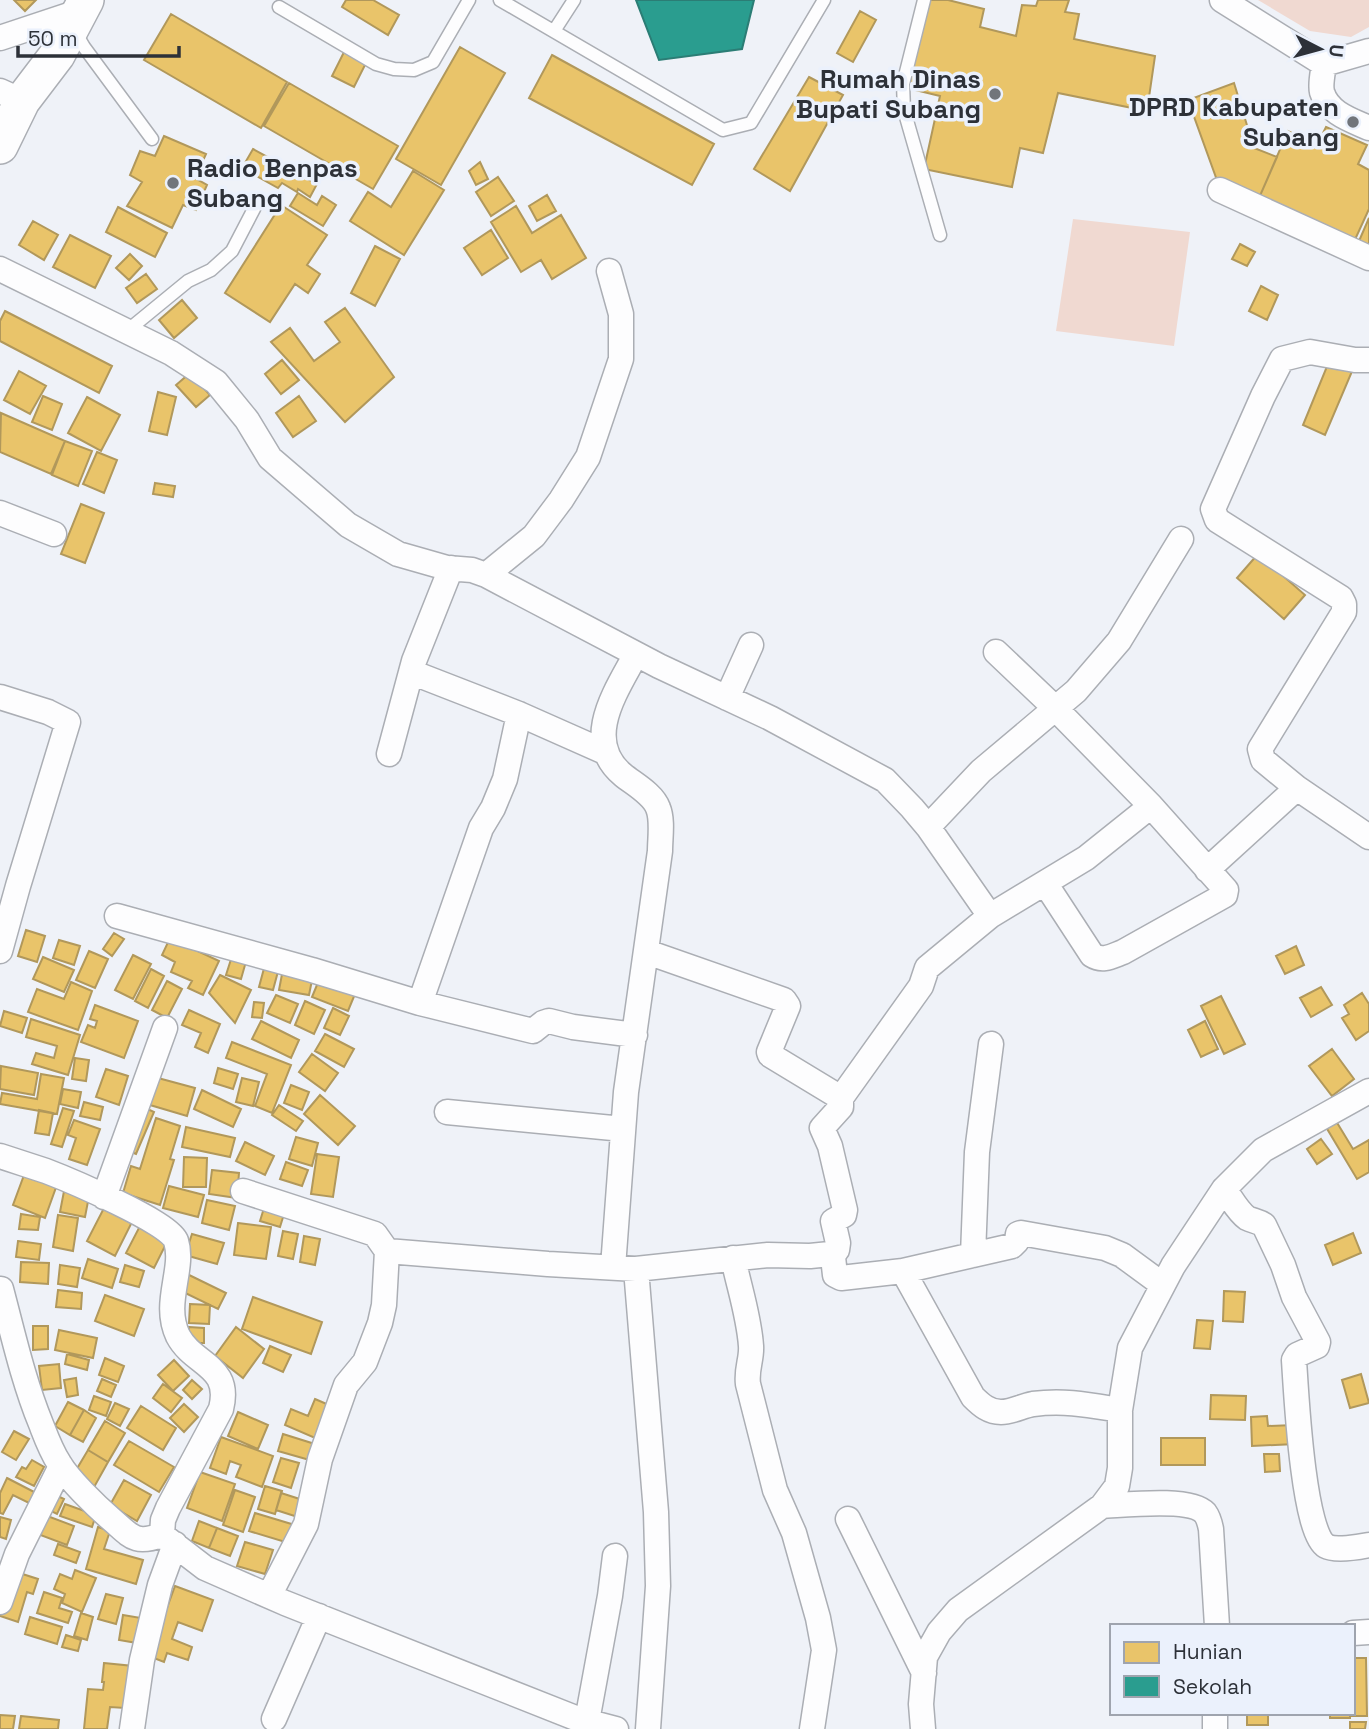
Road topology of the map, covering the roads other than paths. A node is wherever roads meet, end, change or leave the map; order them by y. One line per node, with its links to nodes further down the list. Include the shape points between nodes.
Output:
1 (469, 0): 7 (lane, via 433,62 414,70 376,64)
2 (500, 0): 9 (lane)
3 (574, 0): 9 (lane)
4 (824, 0): 9 (lane, via 751,123 723,130)
5 (924, 0): 19 (lane, via 903,84 904,110)
6 (1222, 0): 12 (street)
7 (279, 7)
8 (80, 12): 10 (street); 13 (main road, via 57,55); 15 (lane, via 84,47)
9 (554, 31)
10 (0, 38)
11 (1369, 51): 12 (street)
12 (1324, 64): 14 (street, via 1321,90 1328,104)
13 (11, 96): 16 (main road)
14 (1369, 128)
15 (152, 139)
16 (0, 146)
17 (1220, 191): 20 (street)
18 (257, 203): 23 (lane, via 232,251)
19 (940, 234)
20 (1369, 258)
21 (0, 269): 23 (street)
22 (609, 271): 29 (street, via 621,314 621,359 587,457 534,536)
23 (127, 331): 28 (street, via 216,382 270,458 348,525 398,554)
24 (1369, 360): 40 (street, via 1310,352 1282,359 1213,509 1217,520 1344,604 1344,612 1260,749 1264,760)
25 (0, 513): 26 (street)
26 (54, 534)
27 (1181, 539): 36 (street, via 1119,641)
28 (451, 568): 29 (street); 33 (street)
29 (486, 575): 32 (street)
30 (751, 645): 35 (street)
31 (996, 652): 36 (street)
32 (636, 654): 35 (street); 38 (street, via 607,709 603,739)
33 (411, 672): 37 (street); 39 (street)
34 (0, 697): 48 (street, via 68,722)
35 (727, 698): 42 (street, via 885,780)
36 (1055, 708): 41 (street); 42 (street, via 981,771)
37 (519, 715): 38 (street); 50 (street, via 505,779 481,828)
38 (607, 753): 49 (street, via 618,771 658,807 660,850)
39 (389, 754)
40 (1297, 788): 43 (street); 44 (street)
41 (1151, 806): 44 (street); 45 (street, via 1086,858)
42 (928, 827): 47 (street)
43 (1369, 837)
44 (1207, 870): 45 (street, via 1226,890 1225,895 1123,952 1100,959 1092,955)
45 (1045, 883): 47 (street)
46 (117, 916): 50 (street)
47 (990, 916): 55 (street, via 927,968 921,986)
48 (0, 951)
49 (647, 952): 52 (street); 55 (street, via 784,1000 788,1006 770,1055)
50 (420, 1003): 52 (street, via 533,1031 548,1021)
51 (165, 1028): 61 (street)
52 (635, 1035): 57 (street)
53 (992, 1044): 64 (street, via 977,1152)
54 (1369, 1091): 59 (street, via 1263,1150)
55 (841, 1098): 63 (street, via 841,1107 821,1128 830,1146 845,1212 834,1222 838,1247)
56 (447, 1112): 57 (street)
57 (623, 1129): 66 (street)
58 (9, 1159): 61 (street)
59 (1224, 1189): 69 (street); 74 (street, via 1243,1215 1264,1225 1318,1342 1294,1360 1312,1521 1329,1548)
60 (243, 1191): 62 (street, via 375,1234)
61 (104, 1197): 76 (street, via 168,1230 176,1240 171,1303 178,1336 207,1363 223,1387 221,1409 163,1520)
62 (387, 1251): 66 (street); 77 (street, via 380,1323 365,1362 346,1384 320,1459 306,1524)
63 (830, 1254): 65 (street); 67 (street, via 838,1278)
64 (973, 1255): 67 (street); 69 (street, via 1014,1245 1019,1233 1035,1235 1105,1248)
65 (733, 1258): 66 (street); 87 (street, via 750,1332 748,1384 824,1650)
66 (624, 1268): 86 (street, via 656,1512 658,1586)
67 (903, 1271): 70 (street, via 981,1405 1001,1412 1065,1401)
68 (0, 1282): 71 (street, via 31,1400)
69 (1163, 1285): 70 (street, via 1130,1348)
70 (1120, 1410): 72 (street, via 1117,1486)
71 (61, 1466): 76 (street, via 132,1537 149,1540); 78 (street, via 17,1554)
72 (1102, 1506): 80 (street, via 1181,1503 1206,1514); 81 (street, via 958,1611 925,1657)
73 (848, 1519): 81 (street)
74 (1369, 1545)
75 (615, 1556): 83 (street)
76 (166, 1557): 77 (street, via 205,1568); 84 (street, via 142,1660)
77 (268, 1596): 79 (street)
78 (0, 1602)
79 (319, 1616): 82 (street); 83 (street)
80 (1217, 1624)
81 (924, 1674): 88 (street)
82 (274, 1719)
83 (587, 1721): 85 (street)
84 (132, 1729)
85 (616, 1729)
86 (648, 1729)
87 (812, 1729)
88 (923, 1729)

